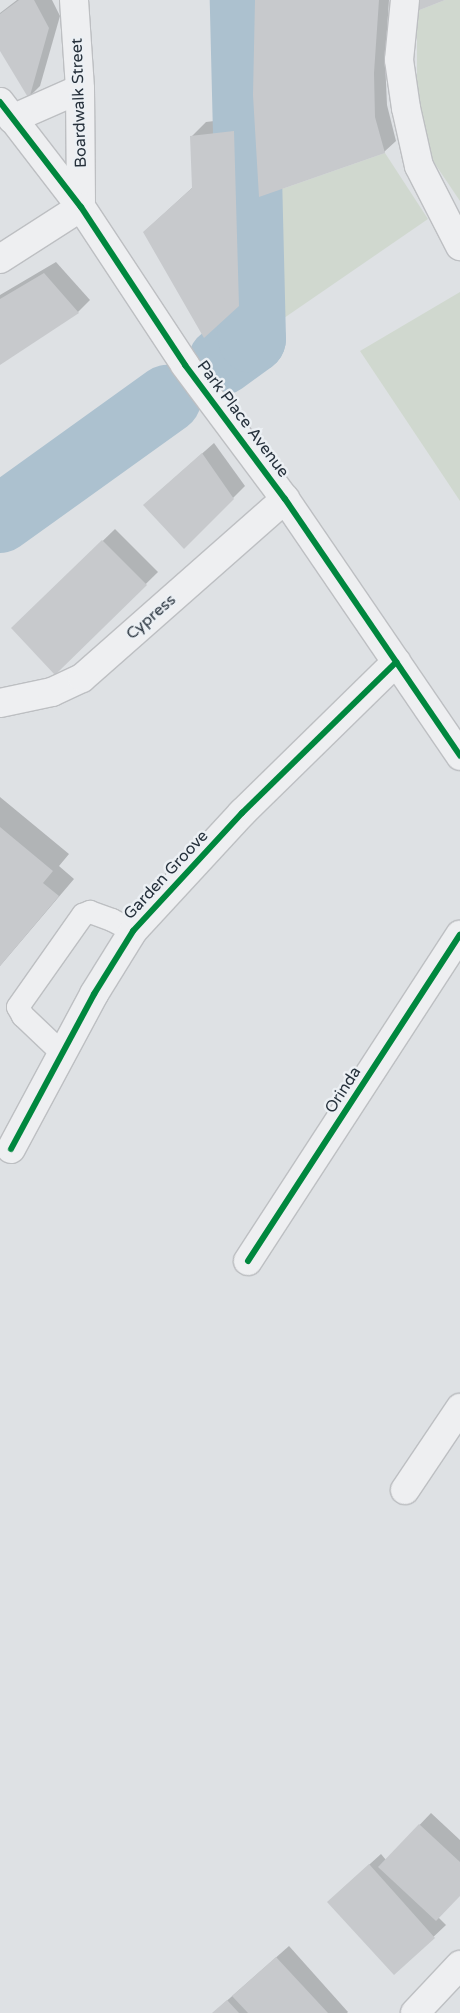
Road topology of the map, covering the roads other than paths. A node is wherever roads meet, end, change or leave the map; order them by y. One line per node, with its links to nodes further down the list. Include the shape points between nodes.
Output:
1 (74, 0): 3 (street, Boardwalk Street)
2 (405, 0): 6 (street, via 399,60 406,108 419,166)
3 (80, 89): 4 (street); 5 (street, Boardwalk Street)
4 (6, 110): 5 (street, Park Place Avenue)
5 (81, 207): 7 (street); 8 (street, Park Place Avenue, via 185,365)
6 (457, 235)
7 (0, 259)
8 (285, 499): 9 (street, Park Place Avenue); 10 (street, Cypress, via 82,678 52,692)
9 (396, 662): 11 (street, Park Place Avenue); 12 (street, Garden Groove, via 242,813)
10 (0, 703)
11 (460, 756)
12 (133, 931): 14 (street, Garden Groove); 14 (lane, via 90,912 83,915 18,1007 23,1016)
13 (460, 935): 16 (street, Orinda)
14 (62, 1053): 15 (street, Garden Groove)
15 (11, 1149)
16 (248, 1261)
17 (460, 1408): 18 (street)
18 (405, 1490)
19 (460, 1965): 20 (street)
20 (415, 2013)

